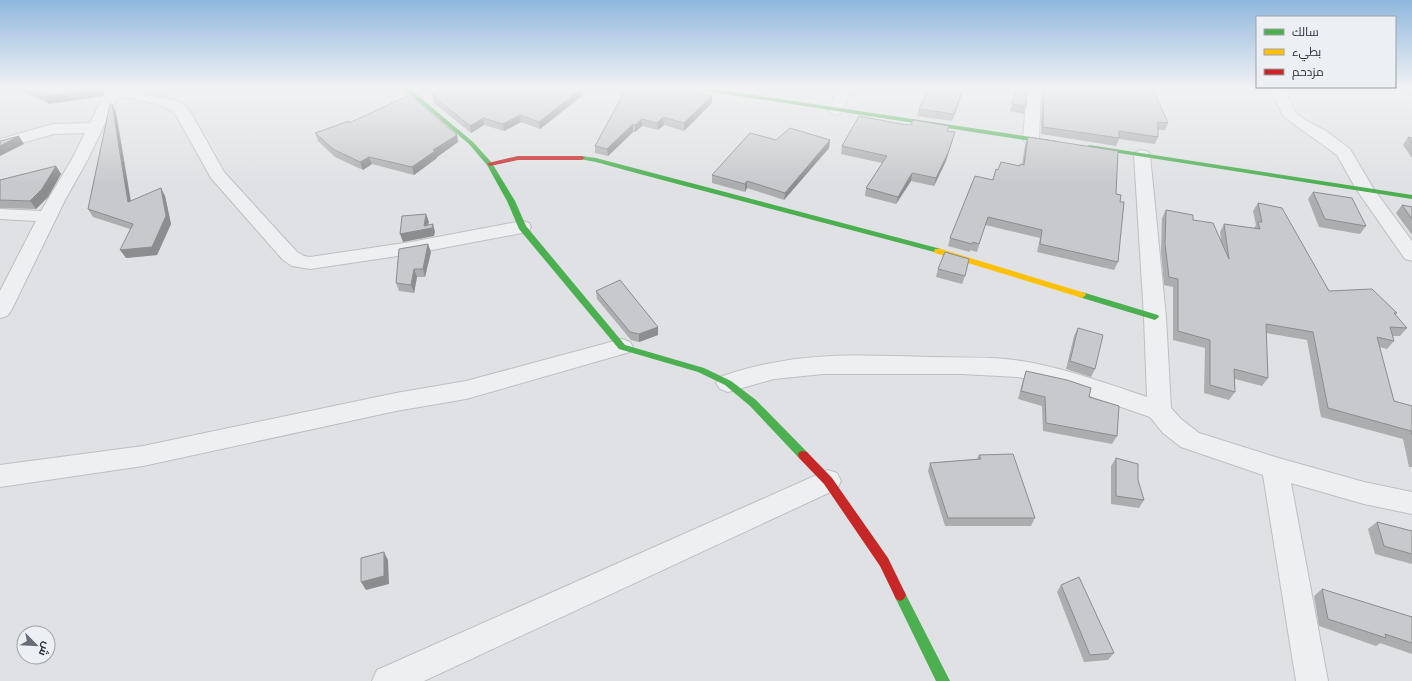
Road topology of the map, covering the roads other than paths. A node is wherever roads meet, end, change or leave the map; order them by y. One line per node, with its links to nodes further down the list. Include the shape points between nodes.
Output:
1 (99, 121): 7 (street)
2 (187, 121): 18 (street, via 217,174 290,256 299,262 310,263 364,255)
3 (445, 121): 13 (street)
4 (908, 121): 8 (street)
5 (1032, 121): 8 (street)
6 (1297, 121): 14 (street, via 1344,152)
7 (95, 128): 9 (street, via 53,129); 17 (street)
8 (1031, 139): 10 (street)
9 (0, 144)
10 (1068, 144)
11 (1083, 147): 12 (street)
12 (1142, 155): 14 (street); 21 (street)
13 (490, 164): 18 (street); 21 (street, via 518,158 574,157 596,160 940,251)
14 (1365, 189): 15 (street); 19 (street)
15 (1412, 197)
16 (0, 214): 17 (street, via 30,214)
17 (48, 218): 20 (street)
18 (522, 227): 22 (street)
19 (1412, 255)
20 (0, 311)
21 (1155, 316): 24 (street)
22 (622, 347): 23 (street, via 701,370); 26 (street, via 466,390 388,403 143,456)
23 (728, 384): 24 (street, via 744,377 771,372 835,365 992,366 1032,371 1068,380); 27 (street, via 753,403)
24 (1160, 411): 25 (street, via 1172,426 1190,440)
25 (1275, 468): 28 (street); 31 (street)
26 (0, 476)
27 (828, 480): 29 (street); 30 (street, via 884,562)
28 (1412, 503)
29 (388, 681)
30 (943, 681)
31 (1312, 681)

